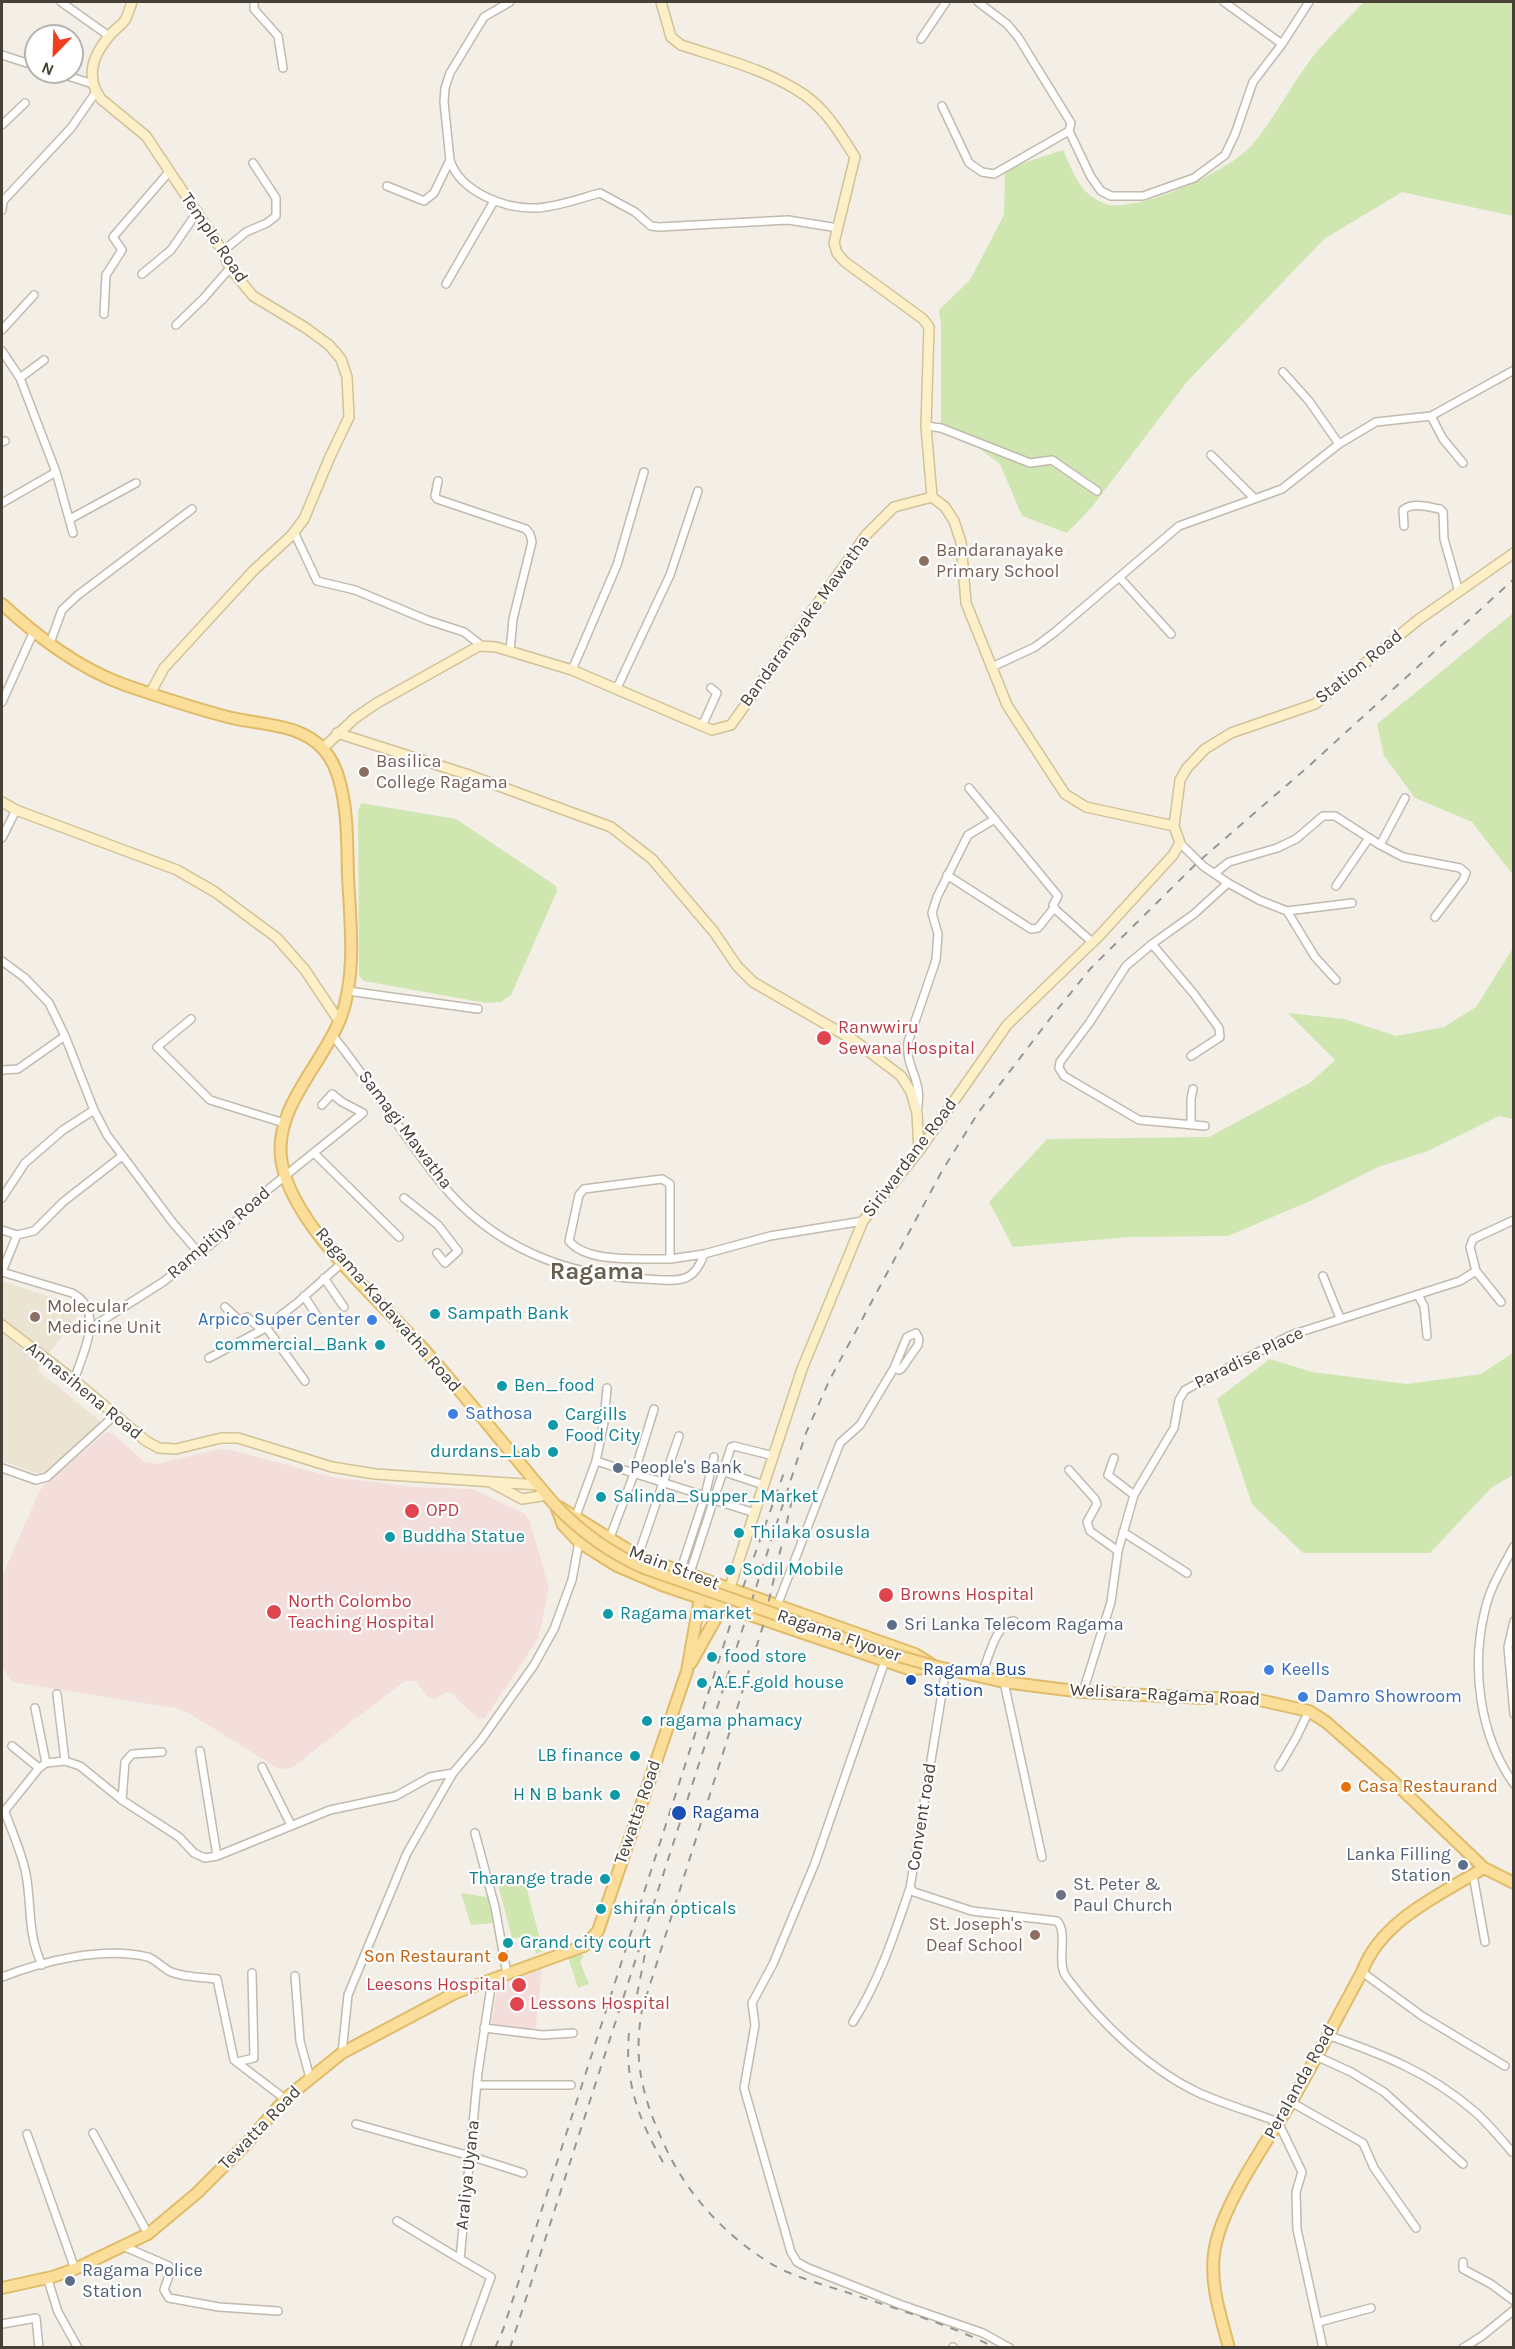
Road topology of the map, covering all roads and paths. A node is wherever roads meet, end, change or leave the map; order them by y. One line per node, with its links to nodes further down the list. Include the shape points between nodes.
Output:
1 (61, 2): 10 (street)
2 (132, 2): 10 (street, via 125,21)
3 (254, 2): 15 (street, via 255,9 278,36)
4 (510, 2): 22 (street, via 484,17 450,73 444,102)
5 (661, 2): 29 (street, via 671,37 681,45 764,73 807,96 831,120 855,157)
6 (946, 2): 11 (street)
7 (978, 2): 21 (street, via 1018,37 1071,123)
8 (1224, 2): 12 (street)
9 (1309, 2): 12 (street)
10 (109, 36): 17 (street, via 92,68)
11 (921, 39)
12 (1282, 44): 21 (street, via 1253,82 1225,155 1194,178 1143,196 1111,196 1101,191 1091,177)
13 (2, 55): 14 (street)
14 (24, 62)
15 (283, 68)
16 (84, 84): 17 (street)
17 (95, 88): 24 (street, Temple Road, via 101,99 146,136); 27 (street, via 71,128 3,201)
18 (25, 103): 20 (street)
19 (942, 105): 21 (street, via 969,163 981,172 994,174)
20 (2, 125)
21 (1069, 131)
22 (450, 160): 25 (street, via 434,193 424,201); 26 (street, via 470,187)
23 (253, 163): 30 (street, via 276,198 276,216 246,232)
24 (169, 172): 28 (street, Temple Road); 35 (street, via 113,237 122,250 106,275)
25 (387, 186)
26 (494, 201): 29 (street, via 538,209 600,193 636,212 651,226 788,220); 33 (street)
27 (2, 210)
28 (198, 212): 30 (street, Temple Road); 32 (street, via 171,250)
29 (838, 228): 44 (street, via 834,243 844,262 929,327)
30 (223, 251): 31 (street, Temple Road)
31 (230, 268): 36 (street); 60 (street, Temple Road, via 253,296 329,345 341,359 346,377 349,417 304,519)
32 (142, 274)
33 (447, 284)
34 (34, 295): 37 (street)
35 (104, 314)
36 (176, 325)
37 (2, 330)
38 (2, 351): 42 (street)
39 (44, 360): 42 (street)
40 (1514, 370): 43 (street)
41 (1283, 372): 45 (street)
42 (20, 378): 48 (street)
43 (1431, 416): 45 (street, via 1376,422); 47 (street, via 1443,439)
44 (926, 426): 53 (street, via 941,428 1030,463 1052,460); 54 (street)
45 (1339, 444): 55 (street, via 1282,489)
46 (1211, 455): 55 (street)
47 (1463, 463)
48 (56, 472): 56 (street); 58 (street)
49 (644, 472): 72 (street, via 617,565)
50 (438, 481): 70 (street, via 437,499 526,529 530,534 532,542 513,619)
51 (136, 483): 58 (street)
52 (698, 491): 73 (street, via 670,575)
53 (1097, 491)
54 (932, 497): 71 (street, via 954,521 961,542 966,603); 77 (street, Bandaranayake Mawatha, via 894,507 866,535 731,725 712,730)
55 (1254, 498): 63 (street, via 1179,526)
56 (2, 503)
57 (192, 509): 68 (street, via 62,610)
58 (70, 519): 61 (street)
59 (1404, 526): 64 (street, via 1406,507 1415,505 1443,512 1444,539)
60 (294, 532): 69 (street, via 317,581 355,590 464,632); 75 (street, Temple Road, via 164,668)
61 (73, 533)
62 (1514, 553): 64 (street, Station Road)
63 (1120, 578): 67 (street); 71 (street, via 1035,646)
64 (1459, 592): 85 (street, Station Road, via 1409,627 1315,704 1231,733 1205,749 1180,780)
65 (2, 604): 66 (main road, Ragama-Kadawatha Road)
66 (34, 631): 68 (main road, Ragama-Kadawatha Road); 76 (street)
67 (1171, 634)
68 (50, 643): 75 (main road, Ragama-Kadawatha Road, via 90,669)
69 (482, 646): 70 (street, Bandaranayake Mawatha); 78 (street, via 377,703)
70 (510, 651): 72 (street, Bandaranayake Mawatha)
71 (992, 667): 85 (street, via 1007,705 1065,794 1086,807)
72 (572, 670): 73 (street, Bandaranayake Mawatha)
73 (616, 688): 77 (street, Bandaranayake Mawatha)
74 (711, 688): 77 (street, via 717,693)
75 (151, 692): 79 (main road, Ragama-Kadawatha Road, via 234,718 290,729)
76 (2, 702)
77 (702, 726)
78 (337, 733): 79 (street); 113 (street, via 611,827 652,859 753,982 855,1041 901,1076)
79 (323, 748): 102 (main road, Ragama-Kadawatha Road, via 338,775 346,820)
80 (969, 788): 84 (street)
81 (1404, 798): 89 (street)
82 (2, 802): 83 (street)
83 (16, 810): 86 (street); 105 (street, via 177,870 215,892 277,938 305,970)
84 (995, 819): 91 (street, via 968,835); 95 (street, via 1058,896)
85 (1174, 826): 88 (street)
86 (2, 838)
87 (1369, 838): 89 (street); 90 (street, via 1335,816 1323,816 1296,839 1229,862); 93 (street)
88 (1180, 843): 90 (street); 98 (street, Siriwardane Road)
89 (1380, 845): 97 (street, via 1403,857 1460,868 1466,873)
90 (1215, 873): 92 (street)
91 (947, 875): 95 (street, via 1031,928 1038,928); 113 (street, via 933,914 938,934 936,960 908,1042 907,1053 920,1088)
92 (1228, 883): 96 (street); 99 (street)
93 (1336, 886)
94 (1352, 903): 96 (street)
95 (1054, 908): 98 (street)
96 (1287, 911): 101 (street, via 1315,957)
97 (1435, 917)
98 (1092, 942): 117 (street, Siriwardane Road, via 1007,1025)
99 (1152, 944): 108 (street, via 1219,1028 1220,1037); 115 (street, via 1126,966 1059,1068 1064,1076 1138,1120)
100 (2, 961): 106 (street, via 49,1003)
101 (1336, 980)
102 (348, 991): 103 (street); 105 (main road, Ragama-Kadawatha Road)
103 (478, 1009)
104 (191, 1019): 114 (street, via 157,1047 210,1100)
105 (339, 1021): 107 (main road, Ragama-Kadawatha Road)
106 (64, 1036): 109 (street, via 18,1069); 112 (street)
107 (333, 1036): 114 (main road, Ragama-Kadawatha Road); 130 (street, Samagi Mawatha, via 442,1184 474,1216 509,1242 570,1269 610,1278 688,1278 699,1269)
108 (1191, 1056)
109 (2, 1071)
110 (1193, 1089): 115 (street)
111 (322, 1105): 118 (street, Rampitiya Road, via 332,1094 363,1113)
112 (94, 1110): 119 (street); 121 (street, via 63,1130 25,1163)
113 (917, 1113): 117 (street)
114 (284, 1123): 120 (main road, Ragama-Kadawatha Road, via 280,1149)
115 (1191, 1125): 116 (street)
116 (1205, 1126)
117 (919, 1151): 124 (street, Siriwardane Road)
118 (315, 1154): 120 (street, Rampitiya Road); 127 (street)
119 (122, 1156): 126 (street, via 63,1202 34,1231); 128 (street)
120 (286, 1178): 128 (street, Rampitiya Road); 132 (main road, Ragama-Kadawatha Road, via 310,1220)
121 (2, 1198)
122 (404, 1198): 129 (street, via 438,1225 458,1251 445,1263)
123 (1514, 1220): 133 (street, via 1473,1239 1470,1247)
124 (863, 1221): 130 (street, via 770,1236); 156 (street, Siriwardane Road, via 812,1343)
125 (2, 1230): 126 (street)
126 (17, 1235): 134 (street)
127 (399, 1238)
128 (199, 1253): 145 (street, Rampitiya Road, via 163,1282)
129 (437, 1254)
130 (704, 1254): 131 (street)
131 (670, 1259): 131 (street, via 667,1181 585,1189 579,1195 569,1241 576,1250 609,1257)
132 (342, 1263): 136 (street); 166 (main road, Ragama-Kadawatha Road, via 426,1352)
133 (1476, 1271): 137 (street, Paradise Place, via 1460,1281); 139 (street)
134 (2, 1272): 145 (street, via 80,1297)
135 (1323, 1276): 142 (street)
136 (324, 1278): 138 (street); 141 (street)
137 (1418, 1295): 142 (street, Paradise Place); 147 (street, via 1424,1306)
138 (304, 1296): 143 (street); 146 (street)
139 (1501, 1302)
140 (225, 1307): 146 (street, via 240,1321 247,1317)
141 (344, 1307)
142 (1340, 1318): 168 (street, Paradise Place, via 1291,1335 1185,1390 1174,1428)
143 (321, 1322)
144 (2, 1325): 150 (street, Annasihena Road)
145 (92, 1327): 150 (street)
146 (264, 1328): 148 (street); 151 (street)
147 (1427, 1336)
148 (208, 1358)
149 (894, 1368): 149 (street, via 902,1368 918,1345 916,1333 907,1337); 187 (street, via 861,1425 840,1443)
150 (74, 1380): 154 (street, Annasihena Road)
151 (305, 1381)
152 (607, 1388): 159 (street)
153 (654, 1409): 163 (street)
154 (115, 1415): 160 (street, via 47,1477 36,1480); 164 (street, Annasihena Road, via 159,1448 176,1449 238,1438 333,1467 375,1474)
155 (679, 1436): 165 (street)
156 (774, 1456): 162 (street, via 734,1446); 167 (street, Siriwardane Road)
157 (714, 1457): 170 (street)
158 (1114, 1458): 168 (street, via 1108,1475)
159 (596, 1461): 163 (street); 174 (street)
160 (2, 1468)
161 (1069, 1470): 179 (street, via 1097,1504 1087,1522 1090,1531)
162 (724, 1472): 167 (street); 171 (street)
163 (634, 1474): 165 (street); 176 (street)
164 (488, 1481): 166 (street, Annasihena Road); 169 (street, Annasihena Road, via 522,1499)
165 (663, 1483): 170 (street); 180 (street)
166 (539, 1485): 169 (main road, Ragama-Kadawatha Road)
167 (764, 1485): 173 (street, Siriwardane Road)
168 (1134, 1495): 175 (street, Paradise Place)
169 (547, 1496): 172 (main road, Ragama-Kadawatha Road)
170 (705, 1496): 182 (street)
171 (714, 1500): 173 (street); 182 (street)
172 (556, 1506): 174 (main road, Main Street); 177 (main road, via 563,1525); 191 (main road, Ragama Flyover, bridge, via 594,1540 644,1568)
173 (754, 1513): 184 (street, Siriwardane Road)
174 (576, 1516): 176 (main road, Main Street)
175 (1123, 1532): 179 (street, Paradise Place); 181 (street)
176 (609, 1540): 180 (main road, Main Street)
177 (579, 1542): 185 (main road, via 617,1566); 209 (street, via 572,1580 554,1629 534,1665)
178 (1514, 1546): 210 (street, via 1485,1609 1477,1658 1480,1695 1491,1738)
179 (1118, 1551): 196 (street, Paradise Place, via 1111,1602)
180 (638, 1556): 182 (main road, Main Street)
181 (1187, 1573)
182 (684, 1574): 183 (main road, Main Street)
183 (706, 1582): 184 (main road, Main Street); 185 (main road, Tewatta Road)
184 (729, 1590): 186 (main road, Tewatta Road); 187 (main road, Main Street)
185 (700, 1598): 186 (main road); 193 (main road, Tewatta Road)
186 (724, 1606): 190 (main road); 193 (main road, Tewatta Road)
187 (777, 1606): 191 (main road, Main Street, via 915,1654)
188 (1014, 1621): 194 (street, via 1001,1627)
189 (1514, 1621): 200 (street, via 1508,1647)
190 (885, 1661): 191 (main road, via 909,1669); 268 (street, via 815,1863 773,1964 752,2003 755,2025 744,2088 768,2178 797,2262 848,2285 983,2333)
191 (934, 1666): 192 (main road, Welisara-Ragama Road)
192 (946, 1669): 194 (main road, Welisara-Ragama Road); 220 (street, Convent road)
193 (687, 1671): 225 (main road, Tewatta Road, via 598,1931 584,1946)
194 (981, 1677): 195 (main road, Welisara-Ragama Road)
195 (1004, 1682): 196 (main road, Welisara-Ragama Road); 216 (street)
196 (1083, 1692): 199 (main road, Welisara-Ragama Road, via 1250,1698)
197 (57, 1694): 204 (street)
198 (35, 1708): 205 (street)
199 (1309, 1711): 207 (street); 217 (main road, Welisara-Ragama Road, via 1391,1779)
200 (1514, 1714)
201 (12, 1746): 208 (street)
202 (200, 1751): 215 (street)
203 (162, 1752): 211 (street, via 132,1754 125,1762)
204 (65, 1761): 205 (street); 211 (street, via 80,1766)
205 (46, 1763): 208 (street)
206 (262, 1767): 213 (street)
207 (1279, 1767)
208 (39, 1768): 212 (street)
209 (453, 1773): 213 (street, via 430,1777 396,1796 330,1810); 233 (street, via 406,1853 348,1995)
210 (1514, 1784)
211 (122, 1800): 215 (street, via 179,1837 194,1853 205,1858)
212 (3, 1813): 222 (street, via 26,1873 30,1931)
213 (291, 1825): 215 (street)
214 (475, 1833): 225 (street, via 495,1907)
215 (217, 1856)
216 (1042, 1857)
217 (1484, 1868): 218 (main road, Peralanda Road); 219 (main road, Welisara-Ragama Road)
218 (1473, 1875): 221 (street); 223 (main road, Peralanda Road, via 1395,1926 1367,1958)
219 (1512, 1879)
220 (910, 1888): 229 (street, via 887,1957); 242 (street, Convent road, via 972,1911 1057,1922 1063,1930 1064,1975 1115,2033 1153,2064 1196,2091)
221 (1485, 1942)
222 (42, 1965): 226 (street); 235 (street, via 80,1956 125,1954 150,1958 182,1976 217,1979)
223 (1362, 1972): 232 (main road, Peralanda Road); 236 (street, via 1422,2016)
224 (252, 1973): 235 (street, via 254,2058)
225 (507, 1974): 228 (main road, Tewatta Road)
226 (2, 1977)
227 (296, 1977): 237 (street, via 300,2041)
228 (492, 1980): 230 (street, Araliya Uyana); 233 (main road, Tewatta Road, via 455,1993)
229 (853, 2022)
230 (484, 2028): 231 (street, via 543,2035); 238 (street, Araliya Uyana)
231 (573, 2033)
232 (1327, 2035): 234 (main road, Peralanda Road); 246 (street, via 1385,2055 1431,2079 1474,2111)
233 (342, 2053): 237 (main road, Tewatta Road)
234 (1316, 2056): 241 (main road, Peralanda Road); 248 (street, via 1383,2092)
235 (237, 2062): 240 (street)
236 (1504, 2066)
237 (310, 2079): 240 (main road, Tewatta Road)
238 (477, 2085): 239 (street); 247 (street, Araliya Uyana)
239 (571, 2085)
240 (285, 2099): 252 (main road, Tewatta Road, via 197,2193)
241 (1291, 2102): 242 (main road, Peralanda Road); 251 (street, via 1363,2143 1374,2168)
242 (1278, 2122): 263 (street, via 1302,2172 1296,2192 1297,2229); 269 (main road, Peralanda Road, via 1215,2244 1214,2286)
243 (356, 2124): 247 (street)
244 (93, 2133): 252 (street)
245 (27, 2134): 256 (street)
246 (1512, 2152)
247 (470, 2156): 249 (street); 254 (street, Araliya Uyana)
248 (1463, 2164)
249 (523, 2173)
250 (397, 2221): 254 (street)
251 (1416, 2228)
252 (147, 2234): 253 (main road, Tewatta Road)
253 (125, 2247): 256 (main road, Tewatta Road); 262 (street, via 169,2266 164,2290 170,2298 219,2307)
254 (460, 2259): 267 (street, via 491,2277)
255 (1463, 2262): 259 (street, via 1463,2269)
256 (75, 2269): 257 (main road, Tewatta Road)
257 (47, 2277): 258 (main road, Tewatta Road); 266 (street, via 58,2312)
258 (2, 2288)
259 (1514, 2301)
260 (1371, 2308): 263 (street)
261 (1514, 2310): 271 (street)
262 (278, 2311)
263 (1319, 2322): 270 (street)
264 (2, 2324): 265 (street, via 36,2318)
265 (39, 2348)
266 (78, 2348)
267 (465, 2348)
268 (1010, 2348)
269 (1229, 2348)
270 (1323, 2348)
271 (1463, 2348)

